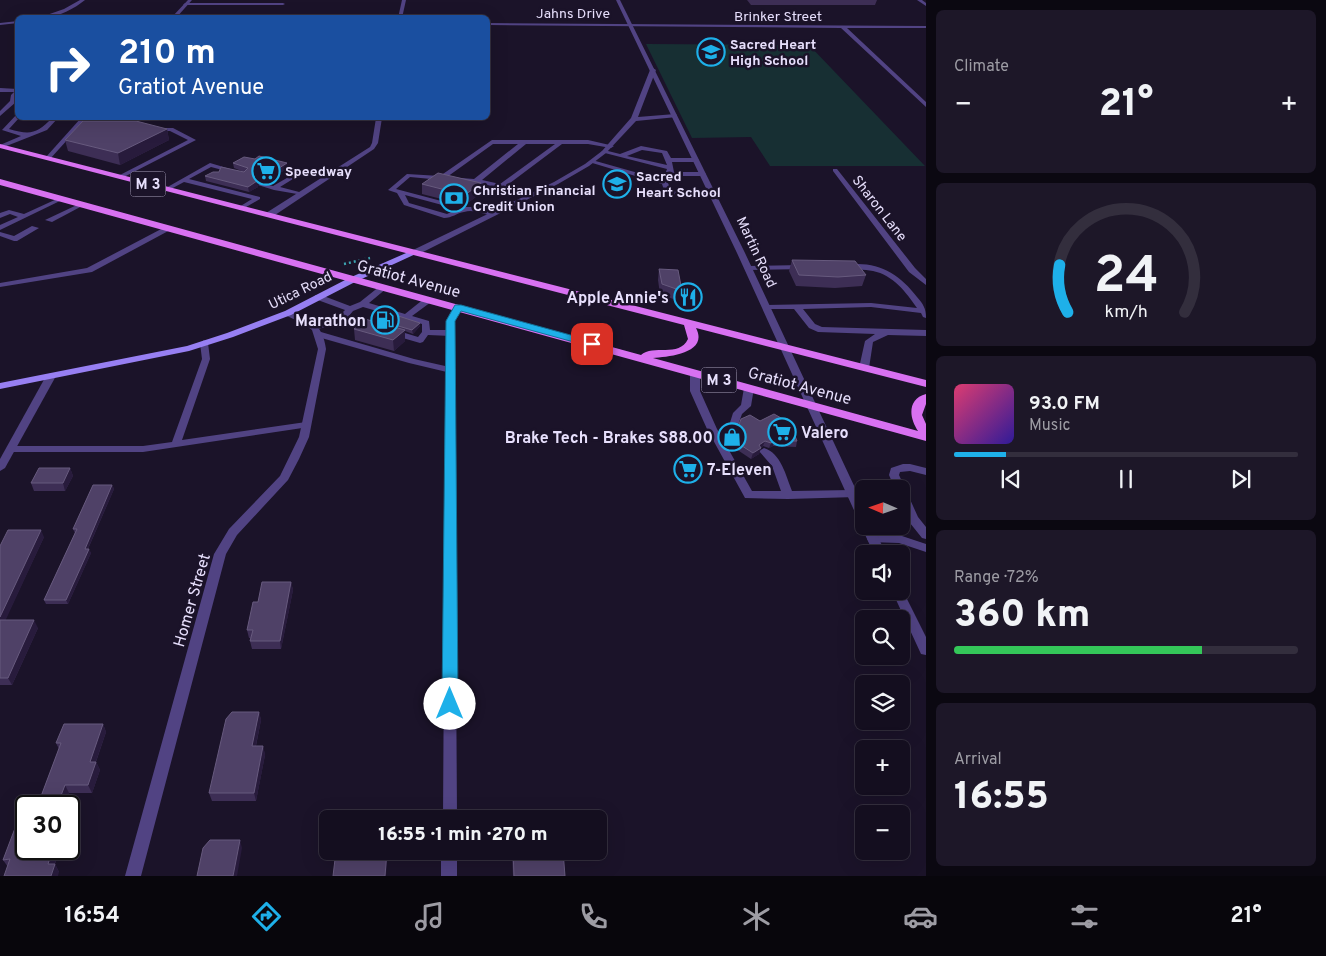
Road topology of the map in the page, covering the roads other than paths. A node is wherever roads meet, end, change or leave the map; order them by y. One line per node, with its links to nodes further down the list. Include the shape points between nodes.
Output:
1 (83, 0): 8 (street)
2 (404, 0): 10 (street)
3 (618, 0): 14 (street, Martin Road)
4 (919, 0): 7 (street)
5 (188, 2): 6 (street); 9 (street)
6 (283, 4)
7 (926, 5)
8 (50, 15)
9 (176, 15)
10 (401, 15)
11 (15, 22): 12 (street)
12 (0, 24)
13 (490, 24): 14 (street, Jahns Drive)
14 (630, 25): 15 (street, Brinker Street); 17 (street, Martin Road)
15 (842, 27): 16 (street, Brinker Street); 21 (street)
16 (926, 28)
17 (653, 70): 23 (street, Martin Road); 25 (street, Utica Road)
18 (0, 90): 19 (street)
19 (15, 91)
20 (15, 94): 22 (street, via 13,102)
21 (926, 105)
22 (0, 114)
23 (675, 116): 25 (street); 41 (street, Martin Road)
24 (15, 118): 32 (street, via 4,130)
25 (634, 119): 36 (street, Utica Road)
26 (53, 120): 32 (street, via 45,129)
27 (82, 120): 29 (street)
28 (379, 120): 64 (street, via 372,148)
29 (74, 128): 30 (street); 39 (street)
30 (84, 128)
31 (142, 129): 50 (street, via 171,129 193,140)
32 (28, 136): 35 (street)
33 (524, 142): 34 (street); 51 (street, via 492,142); 54 (street)
34 (561, 142): 36 (street); 59 (street)
35 (1, 146): 39 (main road, Gratiot Avenue / M 3)
36 (611, 146): 37 (street, Utica Road)
37 (604, 152): 38 (street); 42 (street, Utica Road)
38 (621, 156): 40 (street, via 641,148 665,152); 45 (street)
39 (48, 158): 50 (main road, Gratiot Avenue / M 3)
40 (668, 160): 41 (street); 45 (street)
41 (696, 160): 49 (street, Martin Road)
42 (592, 162): 57 (street); 65 (street, Utica Road)
43 (836, 170): 85 (street, Sharon Lane, via 912,270)
44 (198, 171): 46 (street); 48 (street, via 210,165); 52 (street)
45 (671, 171): 49 (street); 57 (street)
46 (208, 173)
47 (299, 173): 56 (street)
48 (244, 174)
49 (703, 174): 63 (street, Martin Road)
50 (120, 177): 61 (main road, Gratiot Avenue / M 3)
51 (441, 178): 54 (street); 62 (street, via 409,175 391,190)
52 (184, 180): 61 (street); 66 (street)
53 (269, 180): 56 (street)
54 (476, 181): 59 (street)
55 (0, 182): 67 (main road, Gratiot Avenue / M 3)
56 (282, 183): 60 (street)
57 (665, 184): 63 (street, via 668,193)
58 (261, 185): 60 (street)
59 (501, 187): 65 (street)
60 (274, 188): 64 (street); 66 (street)
61 (167, 189): 69 (main road, Gratiot Avenue / M 3)
62 (400, 192): 70 (street); 70 (street, via 406,204 447,216)
63 (712, 193): 83 (street, Martin Road)
64 (301, 194): 73 (street)
65 (531, 195): 72 (street, Utica Road)
66 (258, 198): 69 (street)
67 (61, 199): 68 (main road, Gratiot Avenue / M 3); 71 (street)
68 (81, 205): 71 (street, via 53,218); 78 (main road, Gratiot Avenue / M 3)
69 (242, 208): 73 (main road, Gratiot Avenue / M 3)
70 (464, 209): 72 (street)
71 (36, 211): 75 (street)
72 (492, 214): 80 (street, Utica Road)
73 (269, 215): 80 (main road, Gratiot Avenue / M 3)
74 (0, 216): 75 (street, via 9,212)
75 (25, 216): 76 (street)
76 (0, 228)
77 (35, 228): 79 (street, via 14,238)
78 (168, 229): 84 (main road, Gratiot Avenue / M 3); 86 (street, via 89,270)
79 (0, 234)
80 (416, 252): 84 (main road, Utica Road); 99 (main road, Gratiot Avenue / M 3)
81 (812, 267): 83 (street)
82 (841, 267): 96 (street, via 883,270 898,278)
83 (748, 268): 92 (street, Martin Road)
84 (352, 280): 87 (main road, Gratiot Avenue / M 3); 88 (main road, Utica Road)
85 (926, 283)
86 (0, 285)
87 (383, 288): 89 (main road, Gratiot Avenue / M 3); 90 (street)
88 (318, 297): 94 (street); 95 (main road, Utica Road)
89 (428, 300): 91 (main road, Gratiot Avenue / M 3); 97 (street)
90 (363, 304): 94 (street); 97 (street)
91 (458, 307): 103 (street, via 450,321); 107 (main road, Gratiot Avenue / M 3)
92 (766, 307): 93 (street); 106 (street, Martin Road)
93 (797, 307): 96 (street, via 871,305); 102 (street, via 812,326 821,330)
94 (350, 309): 98 (street)
95 (288, 312): 100 (street); 105 (main road, Utica Road, via 261,325)
96 (925, 313)
97 (406, 317): 101 (street, via 426,323)
98 (342, 318): 100 (street); 101 (street, via 420,340)
99 (688, 322): 106 (main road, Gratiot Avenue / M 3); 107 (main road, via 694,333 694,341 689,346 670,354)
100 (318, 331): 109 (street, via 412,362); 117 (street, Homer Street, via 322,349)
101 (426, 332): 103 (street)
102 (886, 332): 104 (street); 108 (street, via 869,341)
103 (451, 333): 109 (street)
104 (926, 333)
105 (204, 344): 111 (main road, Utica Road); 120 (street, via 206,359)
106 (783, 347): 108 (main road, Gratiot Avenue / M 3); 116 (street, Martin Road)
107 (628, 354): 110 (main road, Gratiot Avenue / M 3)
108 (864, 368): 112 (main road, Gratiot Avenue / M 3)
109 (451, 370): 139 (street)
110 (695, 373): 114 (main road, Gratiot Avenue / M 3); 126 (street, via 695,391 705,414 749,495)
111 (51, 376): 113 (main road, Utica Road); 121 (street)
112 (926, 384)
113 (0, 386)
114 (749, 388): 116 (main road, Gratiot Avenue / M 3); 118 (street, via 746,406 738,413)
115 (926, 398): 119 (main road, via 920,402 915,417)
116 (810, 405): 119 (main road, Gratiot Avenue / M 3); 127 (street, Martin Road)
117 (306, 426): 120 (street); 141 (street, Homer Street, via 284,478 233,532 220,554)
118 (732, 429)
119 (926, 435)
120 (176, 444): 121 (street, via 117,450)
121 (11, 449): 123 (street)
122 (764, 451): 126 (street, via 777,466)
123 (1, 465)
124 (926, 472): 125 (street, via 899,468 895,470)
125 (896, 480)
126 (788, 494): 127 (street)
127 (852, 494): 128 (street, Martin Road)
128 (855, 500)
129 (910, 512): 131 (street)
130 (910, 519): 131 (street)
131 (913, 519): 133 (street)
132 (871, 535): 134 (street, Martin Road)
133 (926, 535)
134 (873, 539): 135 (street, Martin Road); 136 (street, via 899,539)
135 (876, 545)
136 (926, 548)
137 (902, 600): 138 (street)
138 (926, 650)
139 (450, 810)
140 (449, 860): 142 (street)
141 (132, 876)
142 (449, 876)

